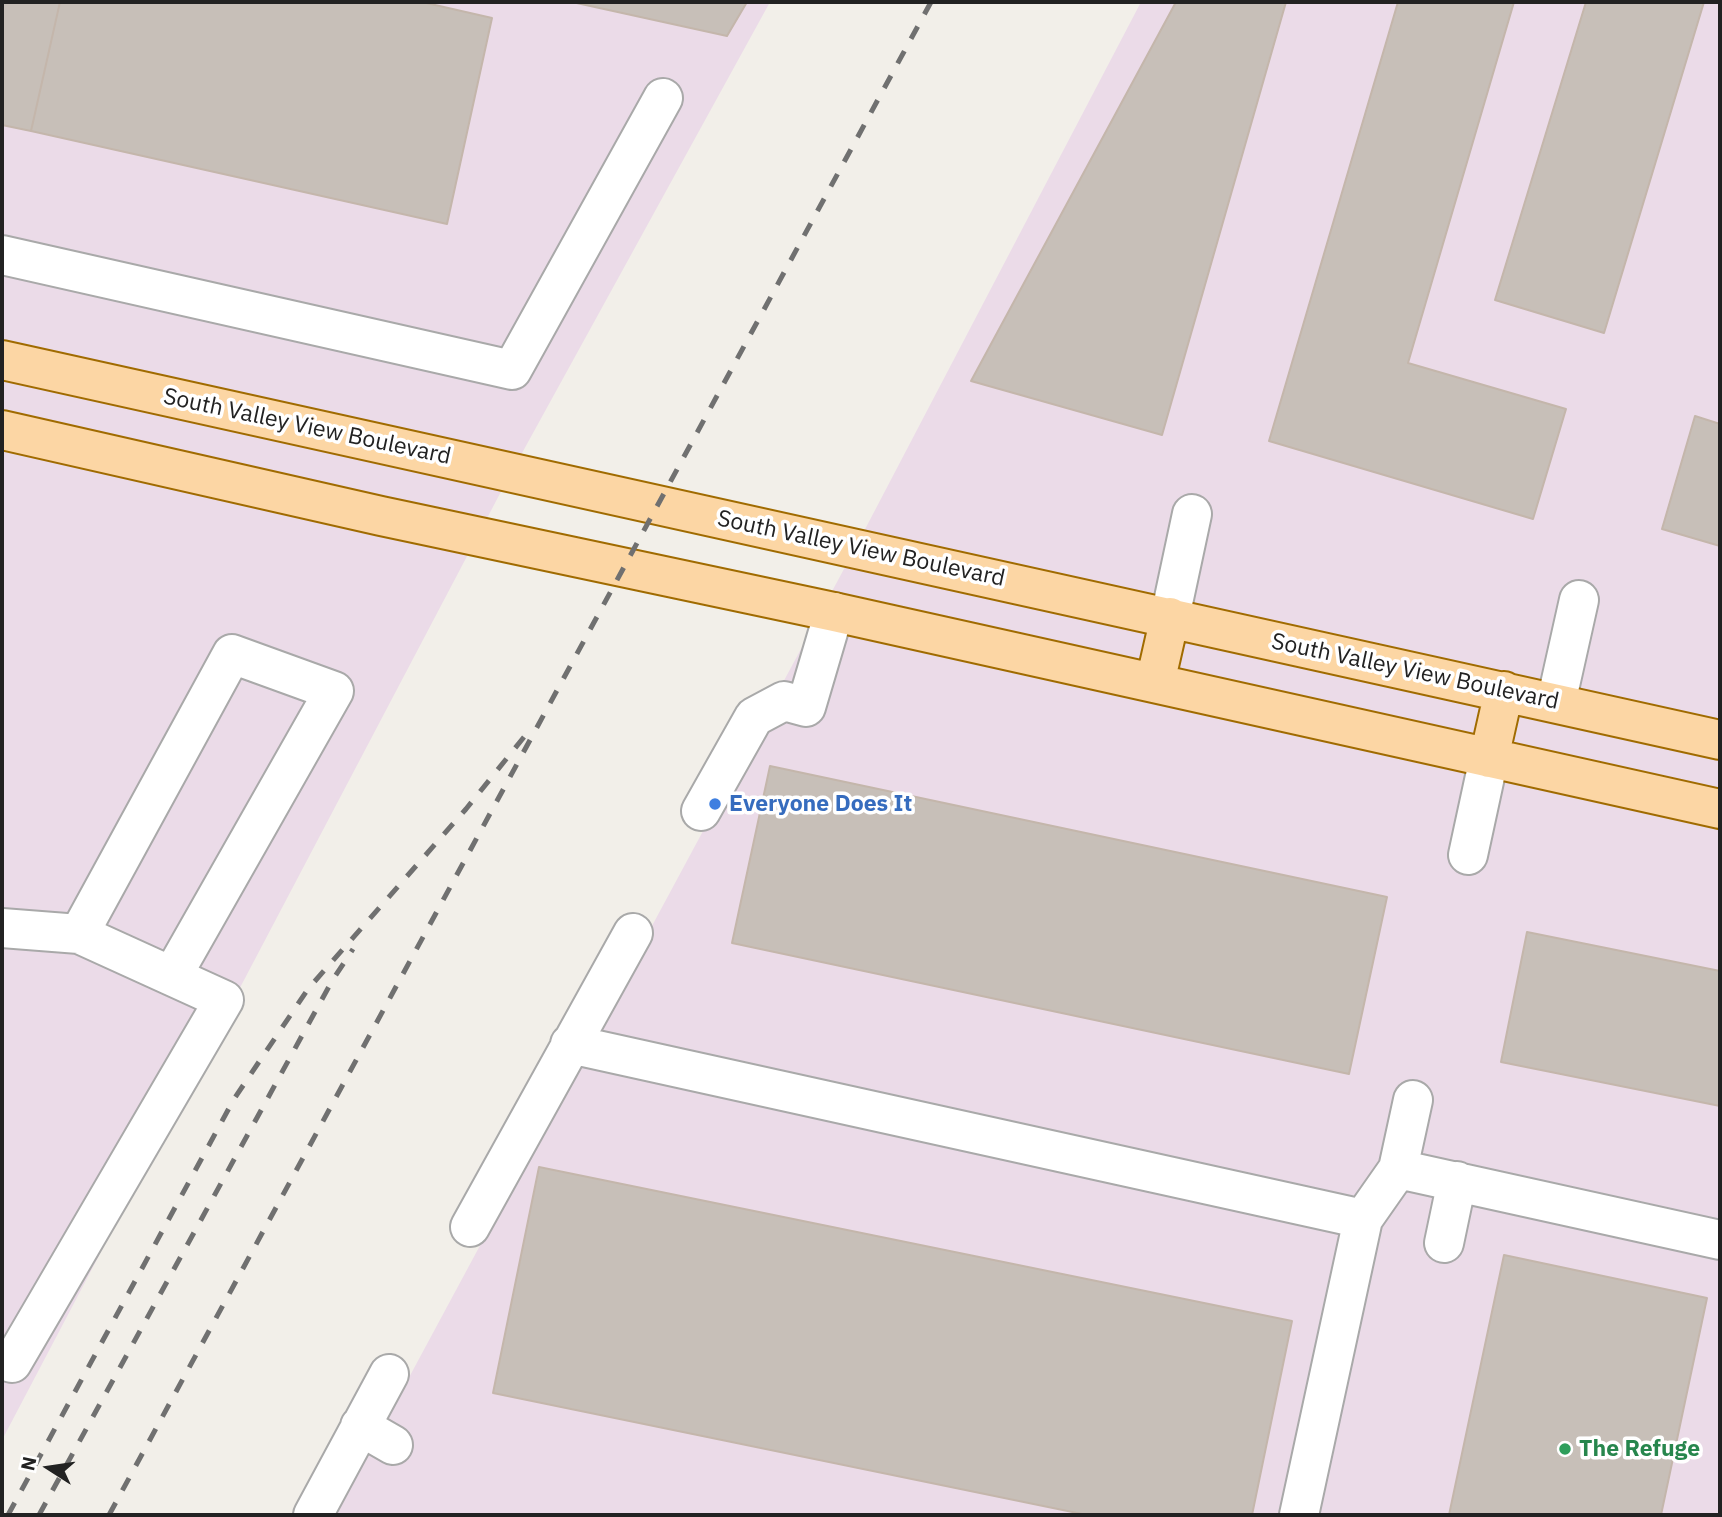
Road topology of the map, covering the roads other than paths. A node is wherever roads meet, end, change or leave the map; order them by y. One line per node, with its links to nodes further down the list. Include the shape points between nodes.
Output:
1 (663, 98): 2 (lane, via 512,370)
2 (2, 255)
3 (2, 359): 8 (main road, South Valley View Boulevard)
4 (2, 430): 7 (main road)
5 (1192, 514): 8 (lane)
6 (1579, 600): 11 (lane)
7 (834, 612): 9 (main road); 15 (lane, via 806,707 784,701 754,717)
8 (1170, 618): 9 (main road); 10 (main road, South Valley View Boulevard)
9 (1155, 683): 13 (main road)
10 (1504, 691): 11 (main road, South Valley View Boulevard); 13 (main road)
11 (1556, 703): 12 (main road, South Valley View Boulevard)
12 (1720, 740)
13 (1489, 758): 14 (main road); 16 (lane)
14 (1720, 809)
15 (701, 811)
16 (1468, 855)
17 (2, 928): 19 (lane)
18 (633, 933): 21 (lane)
19 (79, 934): 20 (lane); 20 (lane, via 232,654 334,691)
20 (172, 976): 29 (lane, via 224,1000 12,1363)
21 (570, 1044): 25 (lane); 26 (lane)
22 (1413, 1100): 23 (lane)
23 (1398, 1168): 24 (lane); 25 (lane)
24 (1457, 1181): 27 (lane); 28 (lane)
25 (1363, 1219): 34 (lane)
26 (470, 1227)
27 (1720, 1240)
28 (1444, 1243)
29 (2, 1360)
30 (389, 1374): 31 (lane)
31 (360, 1426): 32 (lane); 33 (lane)
32 (393, 1445)
33 (313, 1515)
34 (1299, 1515)

